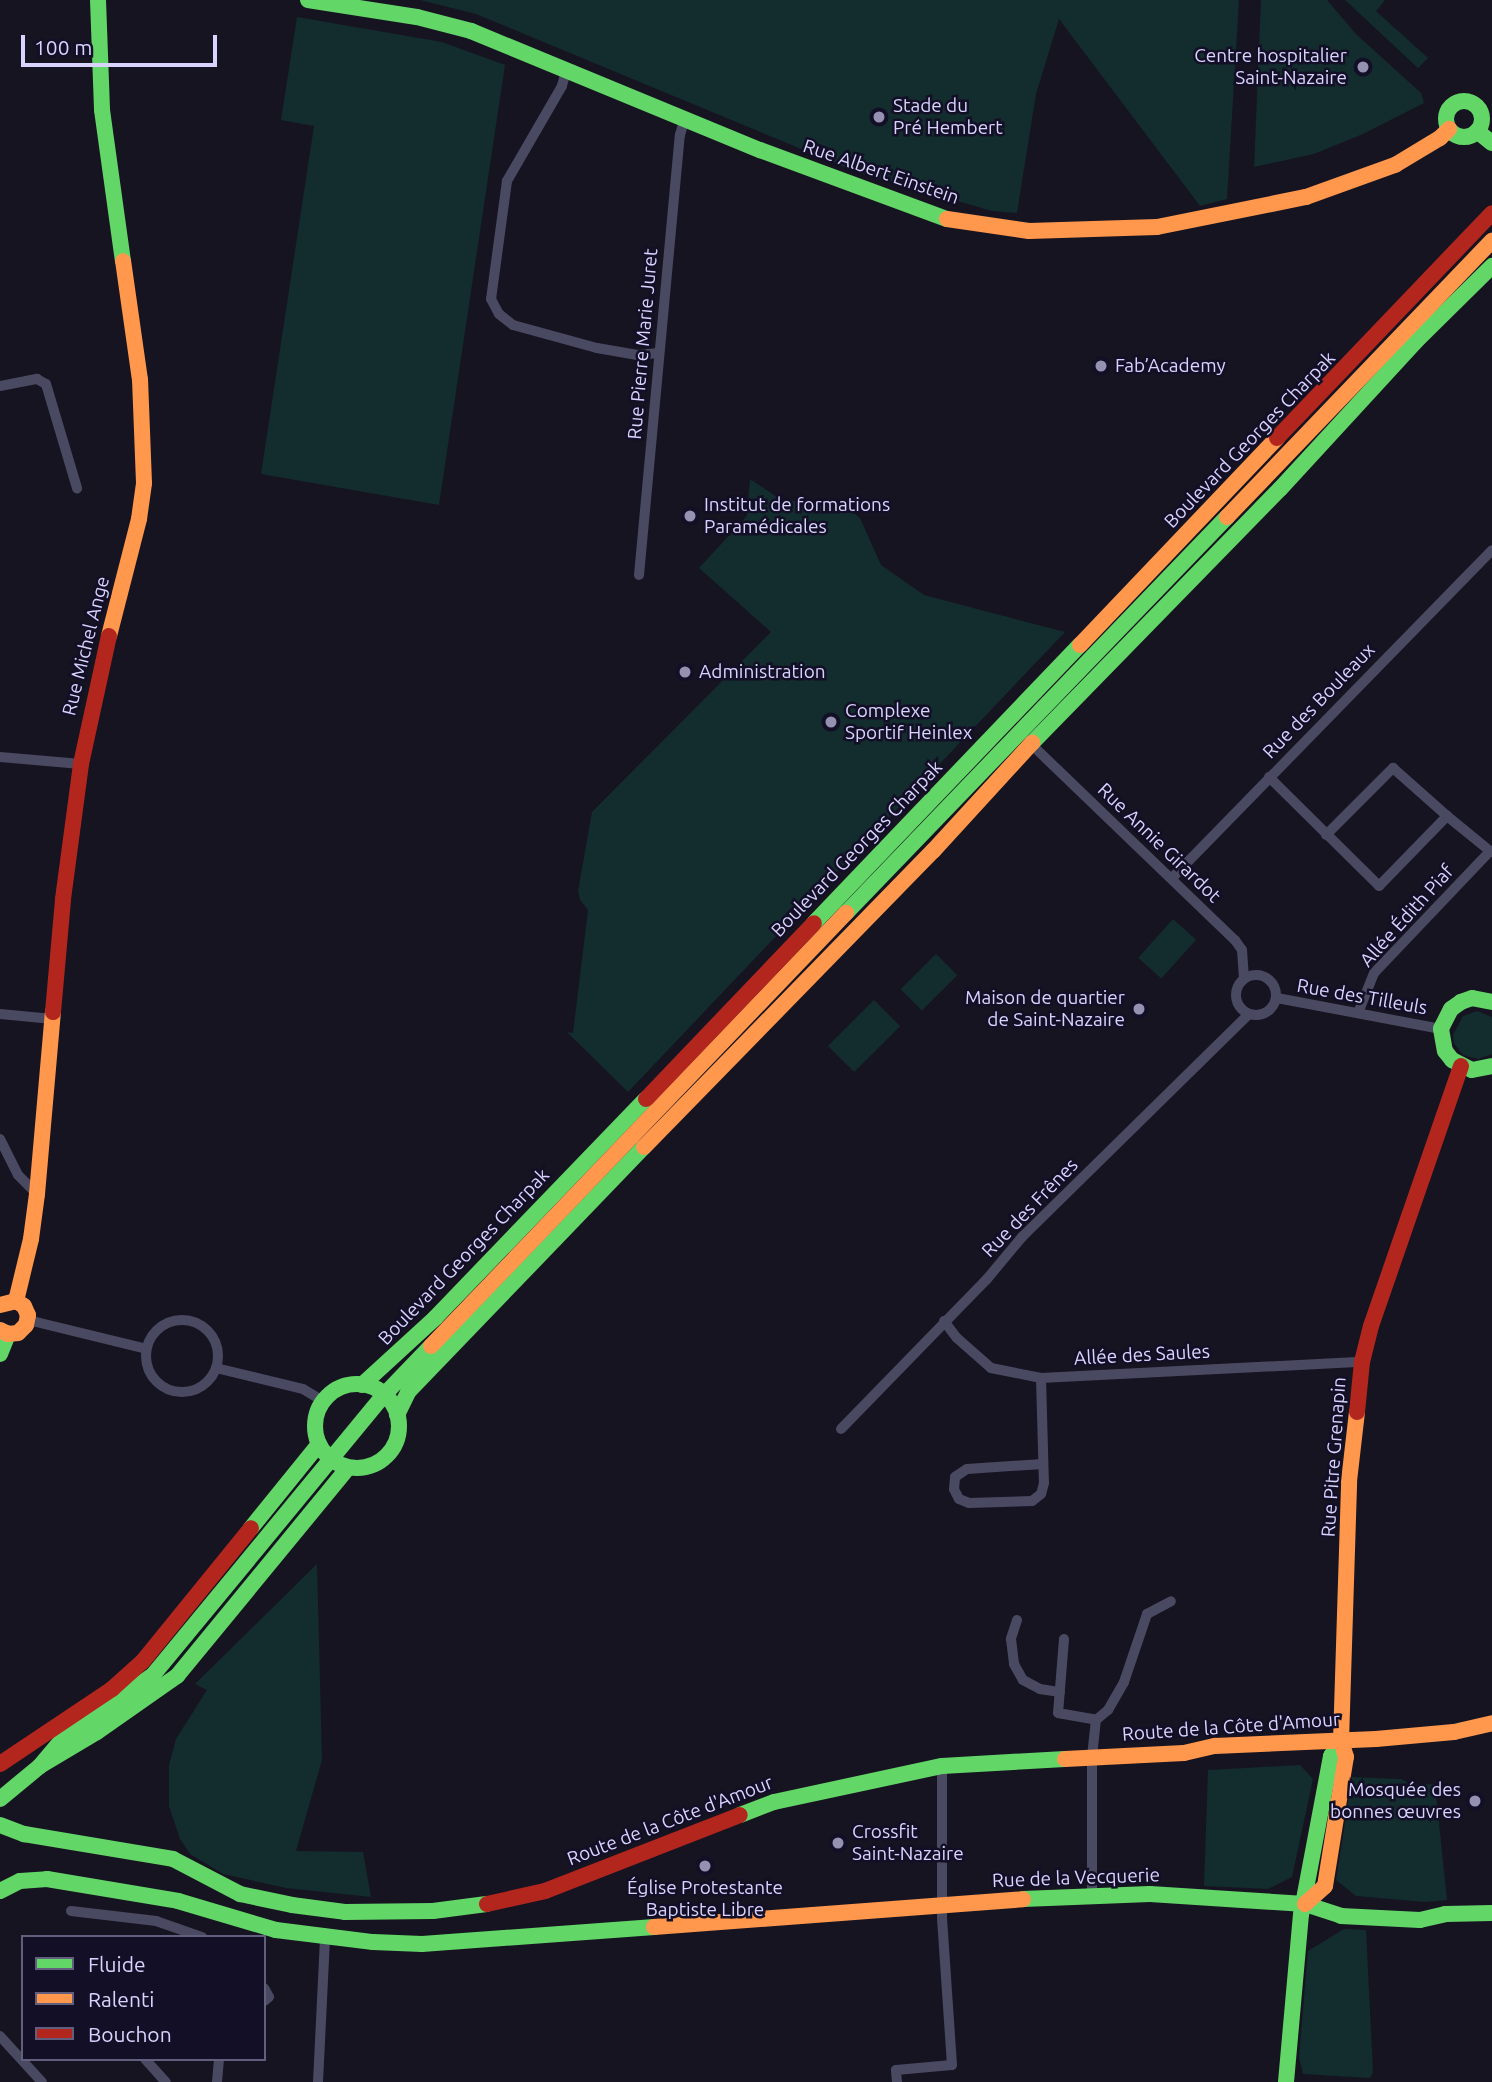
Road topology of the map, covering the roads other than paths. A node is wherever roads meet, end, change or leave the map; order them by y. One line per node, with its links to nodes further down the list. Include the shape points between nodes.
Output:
1 (98, 0): 18 (main road, Rue Michel Ange, via 102,110 140,380 145,451 139,519)
2 (308, 0): 3 (main road, Rue Albert Einstein, via 448,24)
3 (567, 68): 4 (main road, Rue Albert Einstein); 11 (street, via 562,86 507,181 491,299 499,314 513,325 597,348 637,355)
4 (685, 118): 5 (main road, Rue Albert Einstein, via 903,205 955,221 1069,232 1157,228 1306,197 1395,165); 11 (street, Rue Pierre Marie Juret)
5 (1449, 129): 6 (main road, via 1462,137); 6 (main road, via 1447,112 1464,101 1474,104 1481,114)
6 (1477, 131): 7 (main road)
7 (1492, 143)
8 (1492, 214): 45 (main road, Boulevard Georges Charpak, via 587,1161 427,1326)
9 (1492, 241): 46 (main road)
10 (1492, 266): 16 (main road)
11 (659, 353): 15 (street, Rue Pierre Marie Juret)
12 (0, 386): 13 (street, via 37,379 47,384)
13 (77, 488)
14 (1492, 550): 19 (street, Rue des Bouleaux)
15 (639, 575)
16 (1031, 744): 23 (street, Rue Annie Girardot); 48 (main road, via 933,851 417,1382)
17 (0, 757): 18 (street)
18 (81, 764): 30 (main road, Rue Michel Ange)
19 (1269, 778): 21 (street); 23 (street, Rue des Bouleaux)
20 (1447, 816): 21 (street, via 1393,768); 21 (street, via 1379,886); 22 (street)
21 (1326, 835)
22 (1491, 851): 27 (street, Allée Édith Piaf, via 1374,973)
23 (1172, 878): 24 (street, Rue Annie Girardot, via 1242,950)
24 (1244, 978): 25 (street, via 1254,974 1268,978); 29 (street, via 1235,995)
25 (1277, 999): 27 (street, Rue des Tilleuls); 29 (street, via 1268,1011)
26 (1492, 1002): 31 (main road, via 1472,998 1461,1002 1451,1009)
27 (1358, 1013): 31 (street, Rue des Tilleuls)
28 (0, 1014): 30 (street)
29 (1249, 1014): 38 (street, Rue des Frênes)
30 (53, 1019): 35 (main road, Rue Michel Ange)
31 (1441, 1029): 32 (main road, via 1445,1051)
32 (1461, 1066): 33 (main road, via 1472,1070); 42 (main road, Rue Pitre Grenapin)
33 (1492, 1066)
34 (0, 1139): 35 (street, via 18,1175)
35 (37, 1194): 36 (main road, Rue Michel Ange, via 31,1239)
36 (8, 1303): 37 (main road, via 24,1306)
37 (28, 1320): 39 (main road, via 23,1330); 40 (street)
38 (944, 1321): 44 (street, Allée des Saules, via 991,1368); 49 (street, Rue des Frênes)
39 (4, 1332): 41 (main road)
40 (147, 1349): 43 (street, via 149,1370 162,1386 172,1390 183,1392 203,1385); 43 (street, via 165,1325 185,1320 196,1323 213,1337)
41 (0, 1354)
42 (1362, 1362): 44 (street, Allée des Saules); 61 (main road, Rue Pitre Grenapin, via 1349,1481)
43 (216, 1368): 47 (street, via 303,1389)
44 (1041, 1378): 52 (street)
45 (362, 1385): 46 (main road); 47 (main road, via 340,1388)
46 (384, 1395): 48 (main road); 51 (main road)
47 (323, 1401): 50 (main road, via 315,1422)
48 (397, 1415): 53 (main road, via 398,1435 389,1453 371,1466)
49 (841, 1429)
50 (318, 1444): 51 (main road); 62 (main road, via 143,1661 112,1689)
51 (330, 1459): 53 (main road); 60 (main road, via 153,1675)
52 (1043, 1464): 52 (street, via 1041,1494 1032,1500 969,1503 959,1499 954,1489 956,1477 967,1469)
53 (348, 1468): 65 (main road, via 177,1676)
54 (1171, 1601): 58 (street, via 1147,1614 1124,1682 1108,1710)
55 (1017, 1620): 57 (street, via 1011,1639 1014,1664 1023,1680)
56 (1064, 1639): 57 (street)
57 (1060, 1692): 58 (street, via 1058,1713)
58 (1096, 1720): 63 (street)
59 (1492, 1723): 61 (main road, Route de la Côte d'Amour, via 1454,1732)
60 (65, 1736): 62 (main road); 65 (main road)
61 (1341, 1741): 63 (main road, Route de la Côte d'Amour); 71 (main road, Rue Pitre Grenapin, via 1346,1757 1325,1886)
62 (33, 1742): 64 (main road)
63 (1092, 1757): 66 (main road, Route de la Côte d'Amour); 70 (street)
64 (0, 1765)
65 (40, 1766): 67 (main road)
66 (942, 1766): 68 (main road, Route de la Côte d'Amour, via 774,1802 545,1891 433,1911 345,1912 292,1905 240,1894 173,1859 24,1834); 72 (street)
67 (0, 1799)
68 (0, 1825)
69 (0, 1891): 76 (main road, via 27,1880 47,1880 178,1901 252,1925)
70 (1092, 1894): 71 (main road, Rue de la Vecquerie); 72 (main road, Rue de la Vecquerie)
71 (1305, 1904): 74 (main road, Rue de la Vecquerie, via 1341,1916 1420,1920 1445,1914); 87 (main road, via 1296,1955)
72 (942, 1905): 76 (main road, Rue de la Vecquerie, via 422,1944); 86 (street, via 952,2065 896,2070)
73 (71, 1911): 75 (street, via 156,1921)
74 (1492, 1913)
75 (196, 1935)
76 (325, 1937): 85 (street)
77 (0, 2036): 78 (street)
78 (21, 2059)
79 (23, 2061): 82 (street)
80 (147, 2061): 83 (street)
81 (219, 2061): 84 (street)
82 (42, 2082)
83 (166, 2082)
84 (217, 2082)
85 (318, 2082)
86 (897, 2082)
87 (1286, 2082)

